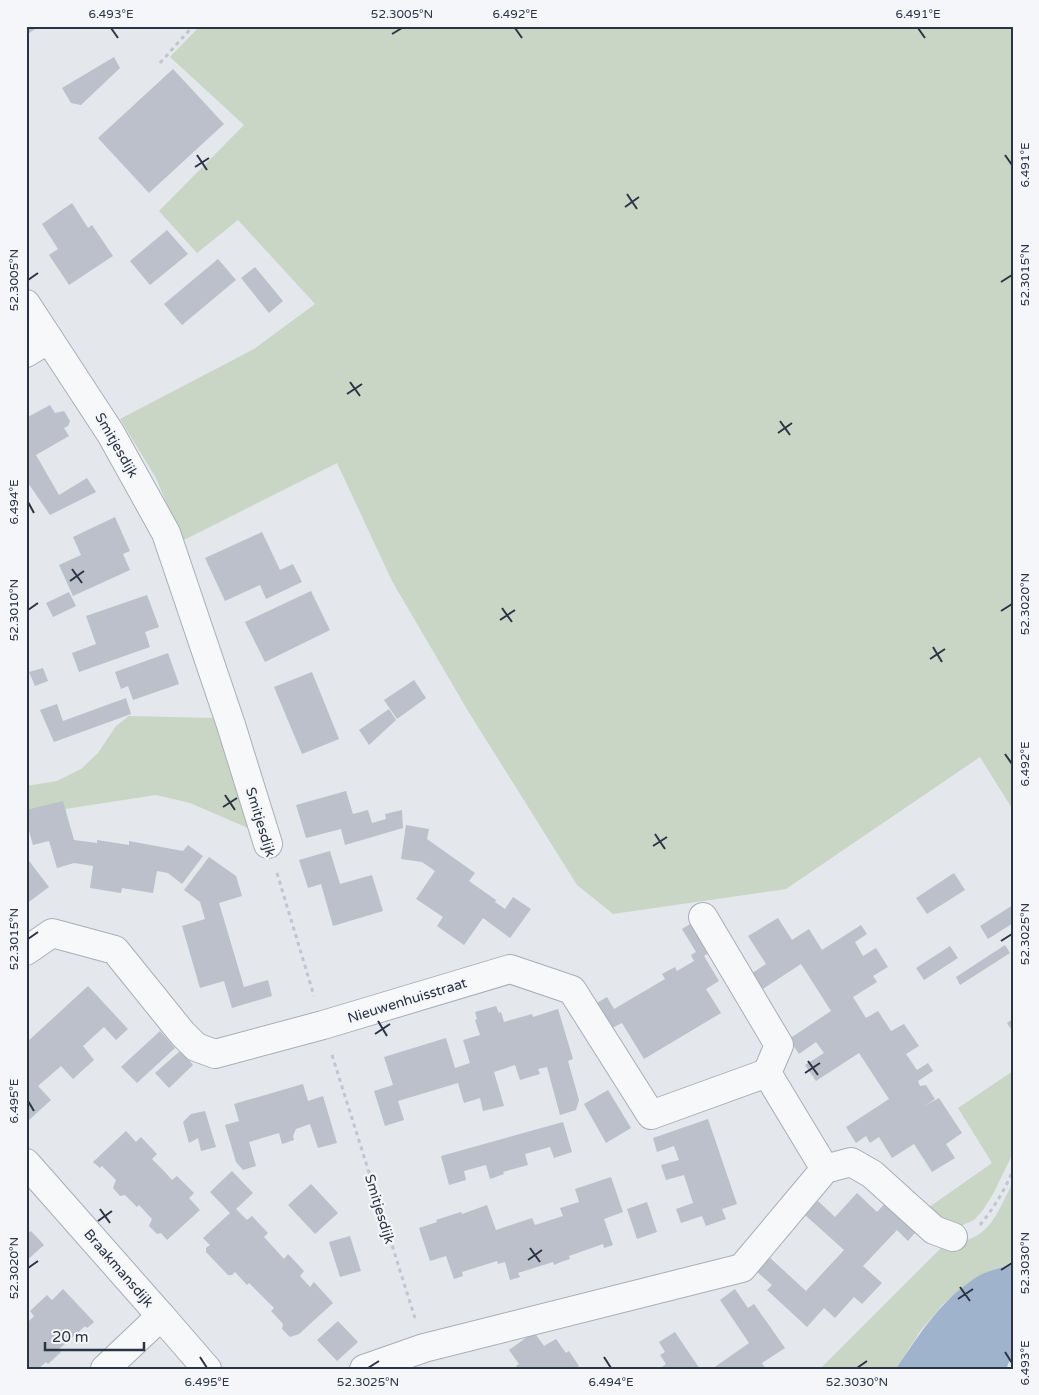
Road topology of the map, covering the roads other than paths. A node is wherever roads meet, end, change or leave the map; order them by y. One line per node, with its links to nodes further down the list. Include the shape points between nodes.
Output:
1 (26, 304): 2 (street, Smitjesdijk)
2 (49, 339): 3 (street); 4 (street, Smitjesdijk, via 112,434 166,533)
3 (26, 352)
4 (268, 844)
5 (703, 917): 7 (street, via 779,1045)
6 (26, 952): 7 (street, Nieuwenhuisstraat, via 52,933 115,950 182,1033 196,1047 215,1054 323,1026 510,969 572,990 651,1116)
7 (767, 1073): 9 (street)
8 (26, 1163): 11 (street, Braakmansdijk)
9 (825, 1169): 10 (street, via 851,1162 872,1174 934,1230); 14 (street, via 742,1268 424,1348)
10 (953, 1238)
11 (161, 1316): 12 (street, Braakmansdijk); 13 (street)
12 (105, 1369)
13 (207, 1369)
14 (364, 1369)

